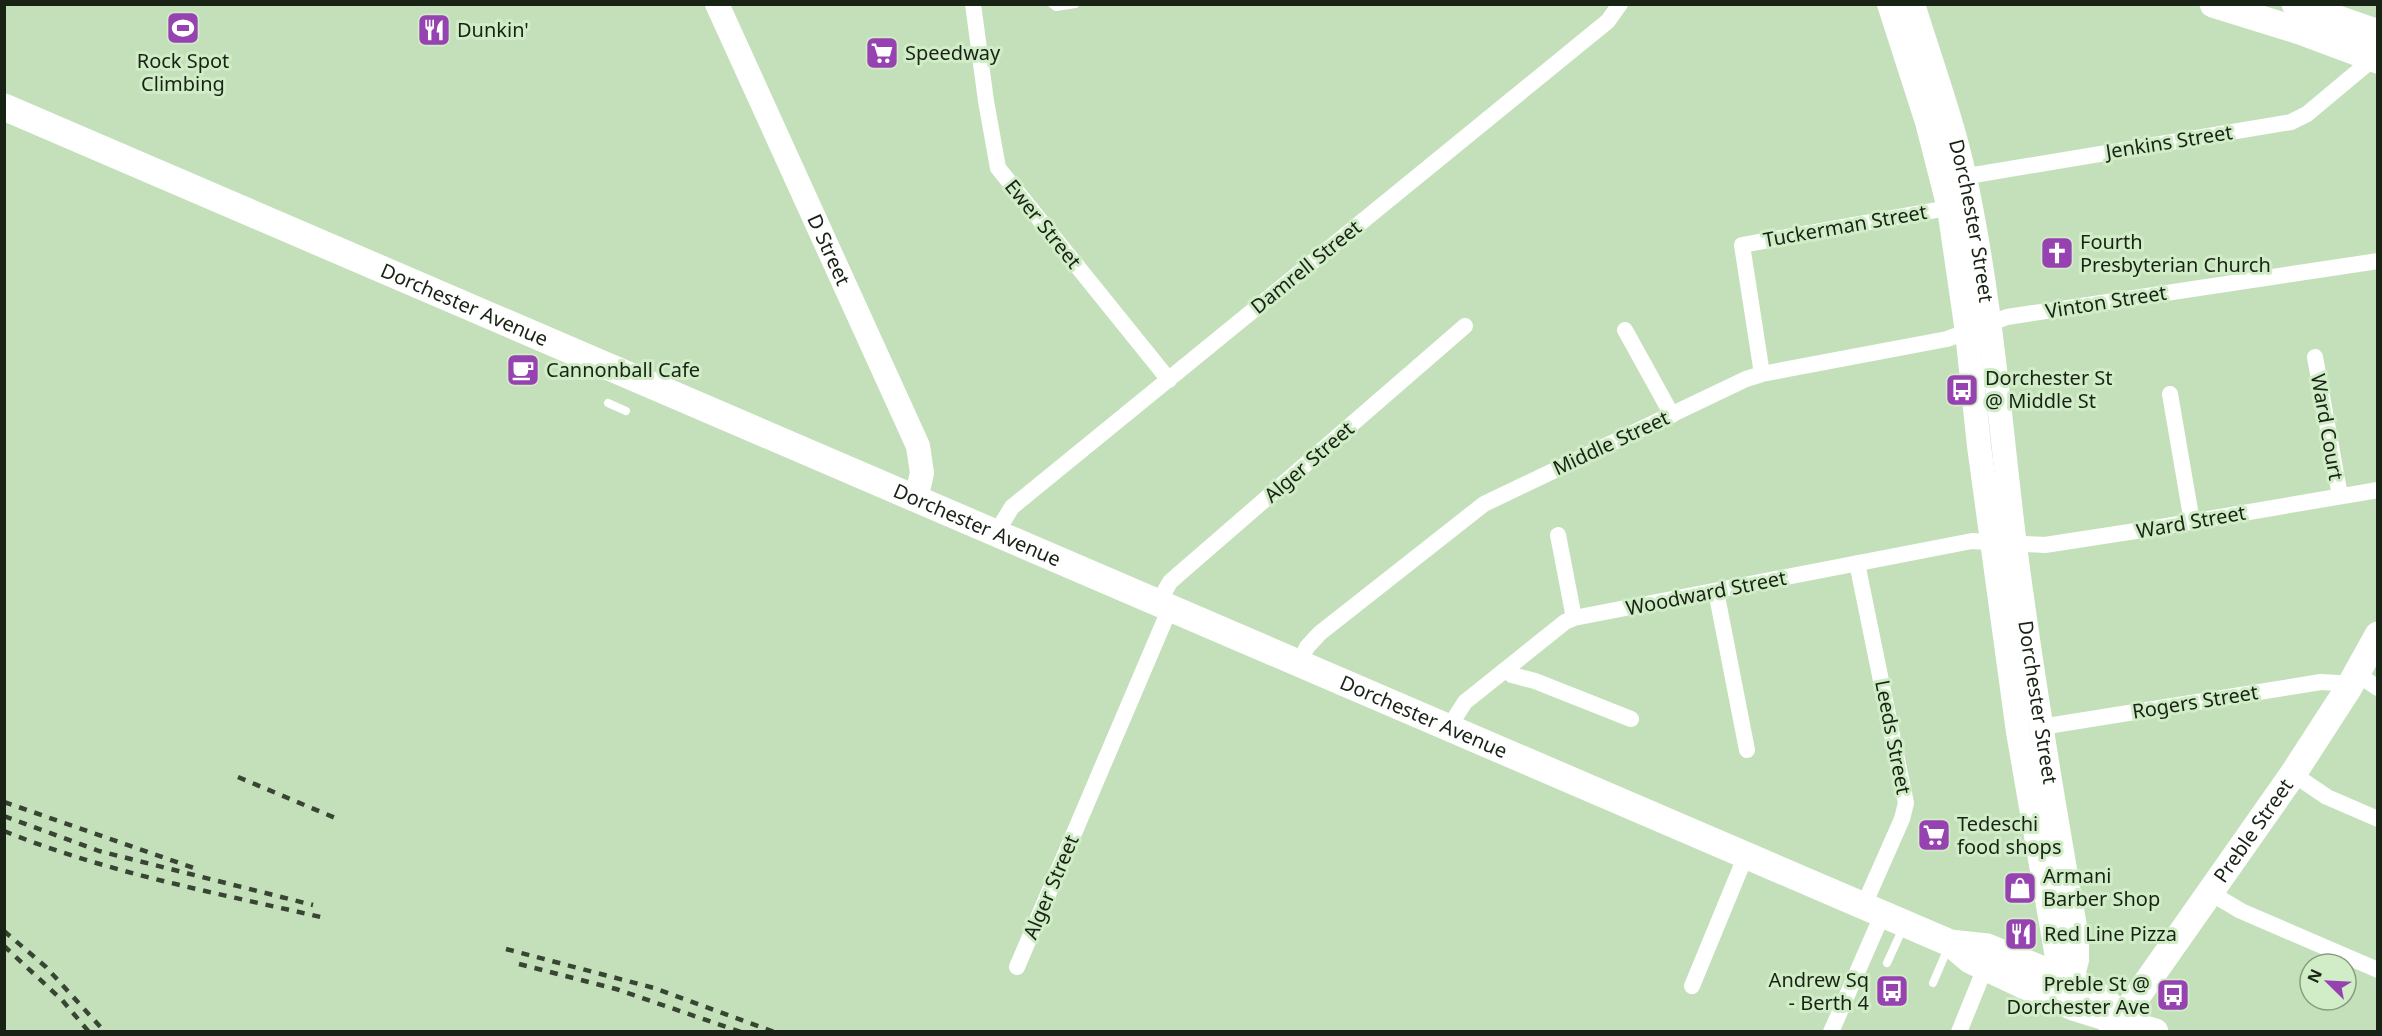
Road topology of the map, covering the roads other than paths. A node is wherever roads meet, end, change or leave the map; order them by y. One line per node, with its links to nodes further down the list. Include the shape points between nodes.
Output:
1 (717, 4): 28 (main road, D Street, via 918,446 922,473)
2 (973, 4): 21 (street, Ewer Street, via 998,168)
3 (1052, 4): 4 (lane)
4 (1075, 4)
5 (1620, 4): 21 (street, Damrell Street, via 1608,21)
6 (1889, 4): 11 (main road, Dorchester Street)
7 (1913, 4): 11 (main road, Dorchester Street)
8 (2213, 4): 9 (main road)
9 (2301, 12): 10 (main road)
10 (2376, 50): 13 (street, Jenkins Street, via 2307,114 2291,122)
11 (1922, 71): 13 (main road, Dorchester Street)
12 (4, 107): 28 (main road, Dorchester Avenue)
13 (1954, 178): 14 (main road, Dorchester Street)
14 (1960, 206): 17 (main road, Dorchester Street); 20 (street, Tuckerman Street, via 1742,245)
15 (2378, 261): 17 (street, Vinton Street, via 2007,317)
16 (1466, 326): 35 (street, Alger Street, via 1170,582)
17 (1978, 328): 20 (street, Middle Street, via 1947,339); 32 (main road, Dorchester Street, via 2003,430)
18 (1625, 330): 25 (street)
19 (2315, 357): 27 (street, Ward Court)
20 (1762, 374): 25 (street, Middle Street)
21 (1169, 380): 30 (street, Damrell Street, via 1012,507)
22 (2170, 394): 29 (street)
23 (608, 403): 24 (lane)
24 (626, 411)
25 (1672, 415): 38 (street, Middle Street, via 1484,504 1320,633)
26 (2378, 490): 27 (street, Ward Street)
27 (2340, 496): 29 (street, Ward Street)
28 (916, 499): 30 (main road, Dorchester Avenue)
29 (2192, 522): 32 (street, Ward Street, via 2045,545)
30 (996, 533): 35 (main road, Dorchester Avenue)
31 (1558, 536): 36 (street)
32 (2003, 543): 33 (street, Woodward Street, via 1972,541); 43 (main road, Dorchester Street); 57 (main road, Dorchester Street, via 2018,732)
33 (1857, 563): 34 (street, Woodward Street); 49 (street, Leeds Street, via 1906,803)
34 (1716, 591): 36 (street, Woodward Street); 44 (street)
35 (1164, 605): 38 (main road, Dorchester Avenue); 52 (street, Alger Street)
36 (1574, 618): 39 (street, Woodward Street)
37 (2378, 635): 40 (main road, Preble Street)
38 (1299, 663): 42 (main road, Dorchester Avenue)
39 (1506, 670): 41 (street); 42 (street, Woodward Street, via 1461,706)
40 (2361, 684): 43 (street, Rogers Street, via 2321,682); 45 (main road, Preble Street)
41 (1630, 719)
42 (1449, 727): 47 (main road, Dorchester Avenue)
43 (2041, 727): 57 (main road, Dorchester Street, via 2077,938 2077,960)
44 (1747, 750)
45 (2293, 774): 46 (street, via 2327,797); 48 (main road, Preble Street)
46 (2378, 819)
47 (1746, 855): 49 (main road, Dorchester Avenue); 56 (street)
48 (2209, 892): 54 (street, via 2241,911); 58 (main road, Preble Street)
49 (1884, 914): 50 (main road, Dorchester Avenue); 51 (lane); 59 (street, Leeds Street)
50 (1950, 942): 53 (main road, Dorchester Avenue); 55 (lane); 57 (main road, Dorchester Avenue, via 1987,947)
51 (1887, 963)
52 (1017, 967)
53 (1985, 968): 57 (main road, Dorchester Avenue); 60 (street)
54 (2378, 970)
55 (1933, 983)
56 (1692, 986)
57 (2066, 987): 58 (main road, Dorchester Avenue, via 2104,999 2113,1009)
58 (2117, 1028): 61 (main road)
59 (1831, 1032)
60 (1959, 1032)
61 (2156, 1032)

